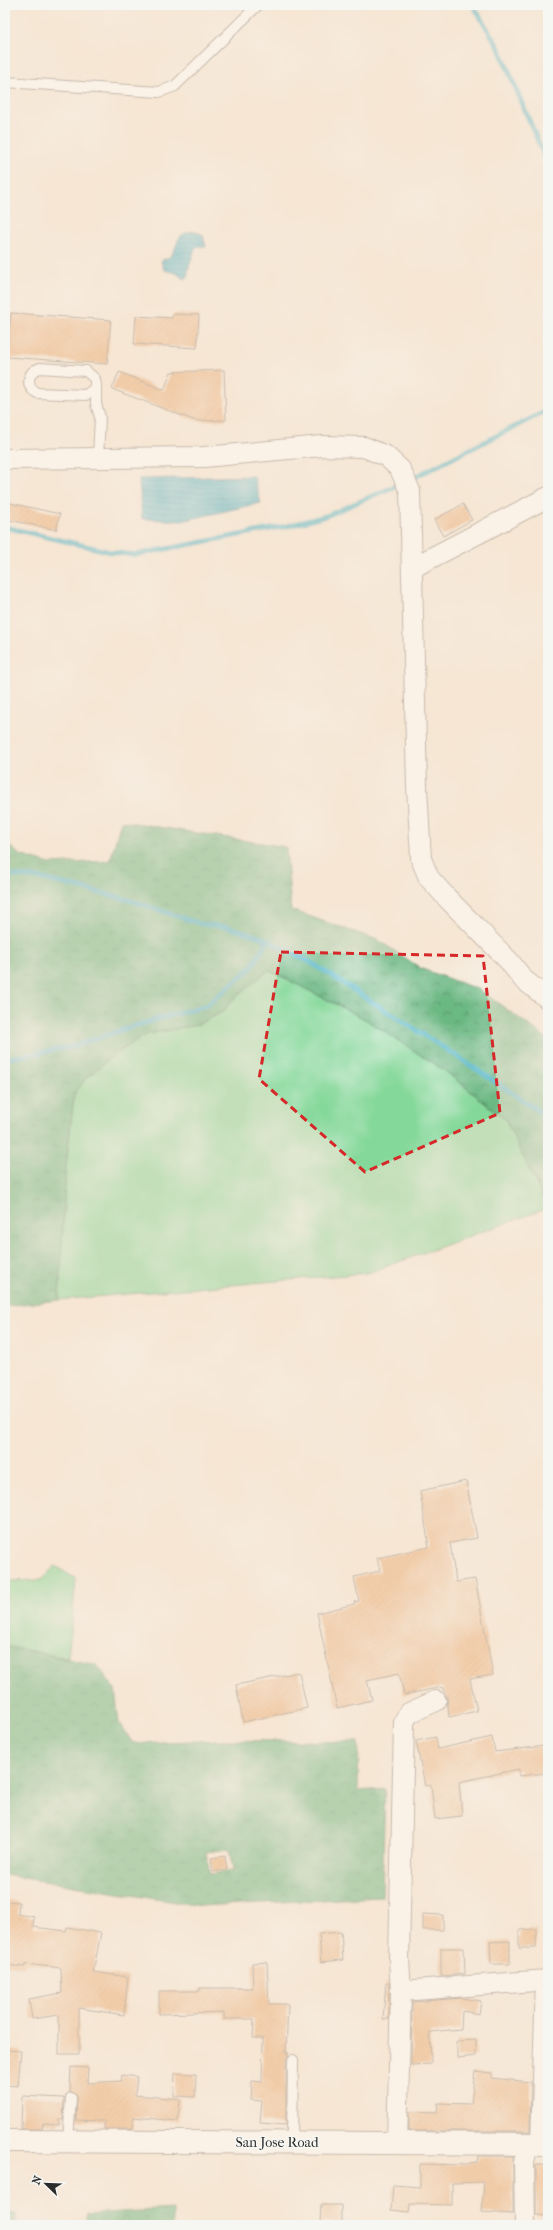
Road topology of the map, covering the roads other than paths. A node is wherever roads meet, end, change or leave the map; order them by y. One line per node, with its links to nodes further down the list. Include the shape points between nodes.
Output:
1 (258, 5): 2 (lane, via 175,86 159,92)
2 (5, 82)
3 (96, 384): 4 (lane, via 90,394); 4 (lane, via 93,376 86,371 40,368 30,375 29,384 37,393); 5 (lane)
4 (82, 395): 5 (lane)
5 (96, 404): 6 (lane, via 100,417)
6 (98, 457): 7 (street); 9 (street, via 204,456 322,446 364,447 386,456 400,469 410,491)
7 (5, 459)
8 (548, 497): 9 (street)
9 (412, 568): 10 (street, via 421,859 430,878 446,898 509,961 523,979)
10 (548, 998)
11 (436, 1701): 13 (street, via 409,1713 404,1722)
12 (547, 1980): 13 (street); 20 (street)
13 (401, 1991): 19 (street)
14 (294, 2060): 18 (lane)
15 (71, 2098): 17 (lane)
16 (5, 2141): 17 (street, San Jose Road)
17 (68, 2141): 18 (street, San Jose Road)
18 (292, 2142): 19 (street, San Jose Road)
19 (397, 2143): 20 (street, San Jose Road)
20 (539, 2144): 21 (street, via 524,2162)
21 (525, 2225)

